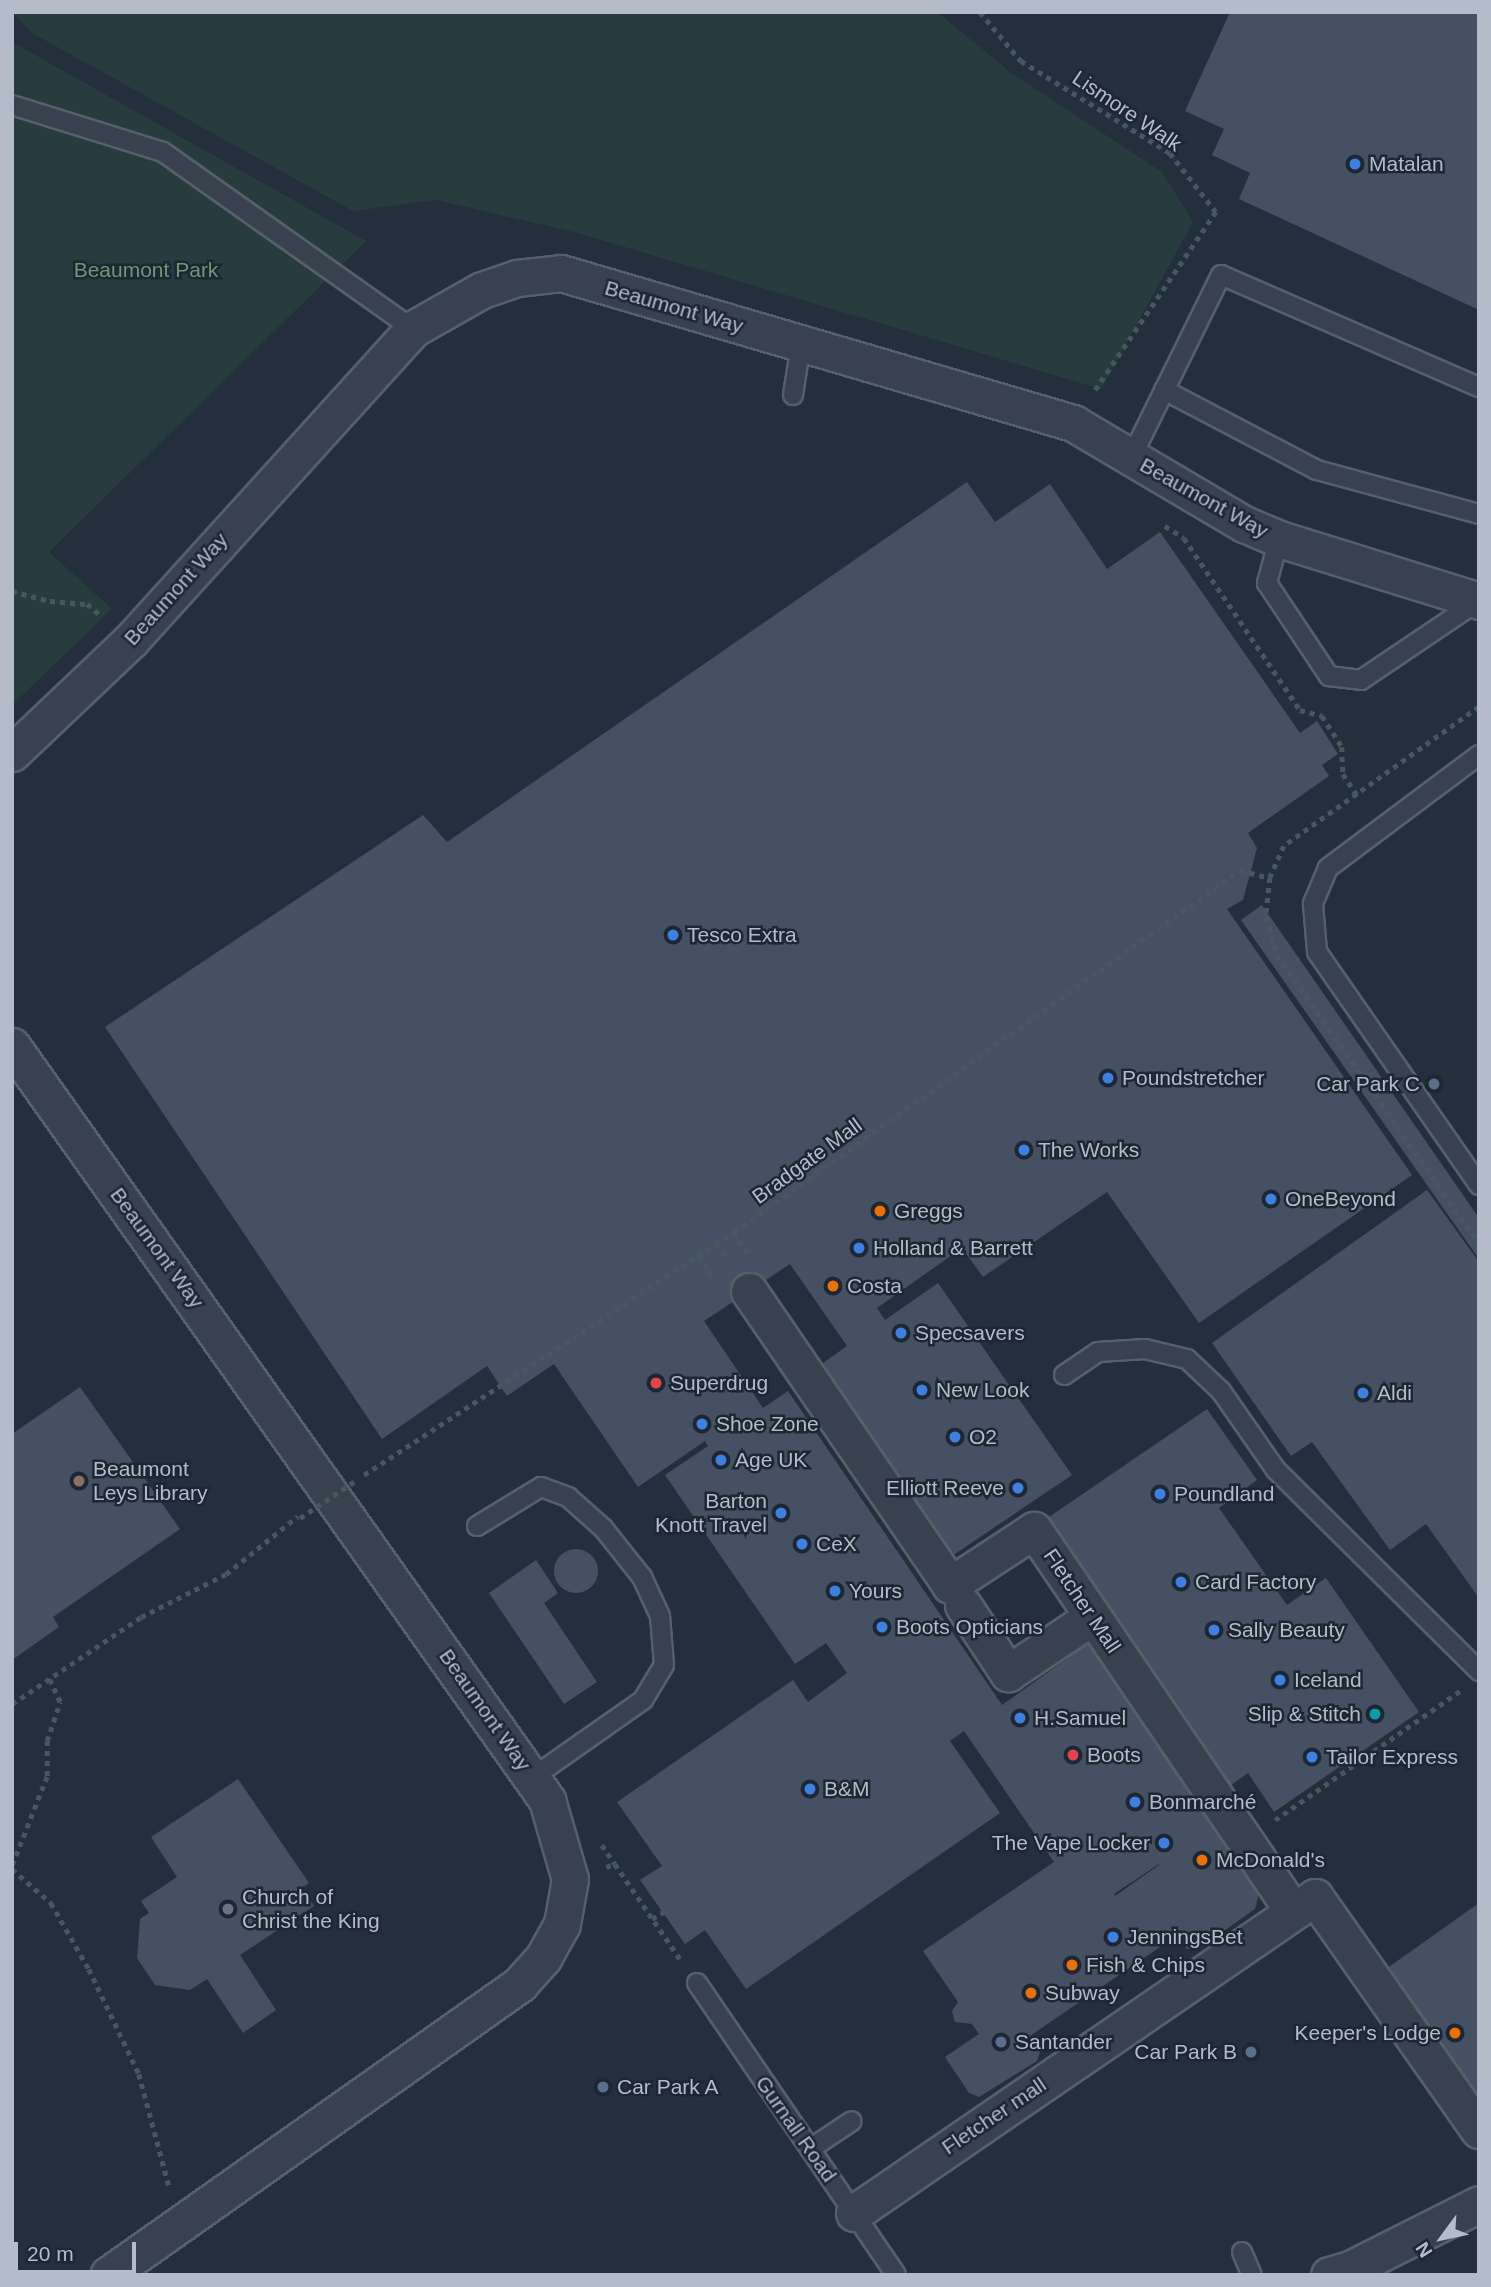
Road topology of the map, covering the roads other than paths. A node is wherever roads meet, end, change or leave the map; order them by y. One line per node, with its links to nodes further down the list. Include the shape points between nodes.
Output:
1 (12, 104): 2 (lane, via 163,152)
2 (413, 329): 3 (street, Beaumont Way, via 482,290 517,278 561,273); 11 (street, Beaumont Way, via 131,640)
3 (801, 344): 6 (lane); 7 (street, Beaumont Way, via 1073,423)
4 (1479, 387): 5 (lane, via 1221,275)
5 (1164, 390): 7 (lane); 8 (lane, via 1317,470)
6 (793, 395)
7 (1130, 458): 9 (street, Beaumont Way)
8 (1479, 514)
9 (1279, 540): 10 (street, Beaumont Way); 10 (lane, via 1267,583 1329,676 1361,680)
10 (1479, 601)
11 (12, 753)
12 (1479, 755): 14 (lane, via 1328,868 1312,904 1317,953)
13 (15, 1058): 21 (street, Beaumont Way)
14 (1479, 1185)
15 (749, 1291): 19 (street, Fletcher Mall, via 950,1585 1034,1530)
16 (1064, 1375): 20 (lane, via 1098,1352 1145,1349 1187,1359 1220,1391 1276,1470)
17 (477, 1526): 21 (lane, via 541,1487 568,1497 603,1528 642,1577 660,1616 664,1665 643,1700)
18 (963, 1605): 19 (street, via 1008,1673)
19 (1092, 1617): 22 (street, Fletcher Mall)
20 (1475, 1677)
21 (532, 1778): 30 (street, Beaumont Way, via 556,1822 570,1879 562,1924 544,1958 520,1984)
22 (1293, 1911): 25 (street, Fletcher mall, via 1315,1897); 28 (street, Fletcher mall)
23 (697, 1983): 26 (lane, Gurnall Road)
24 (852, 2121): 26 (lane)
25 (1479, 2130)
26 (810, 2149): 28 (lane, Gurnall Road)
27 (1479, 2204): 33 (street, via 1350,2269)
28 (854, 2213): 31 (lane, Gurnall Road)
29 (1242, 2252): 32 (lane)
30 (108, 2275)
31 (896, 2275)
32 (1252, 2275)
33 (1329, 2275)

